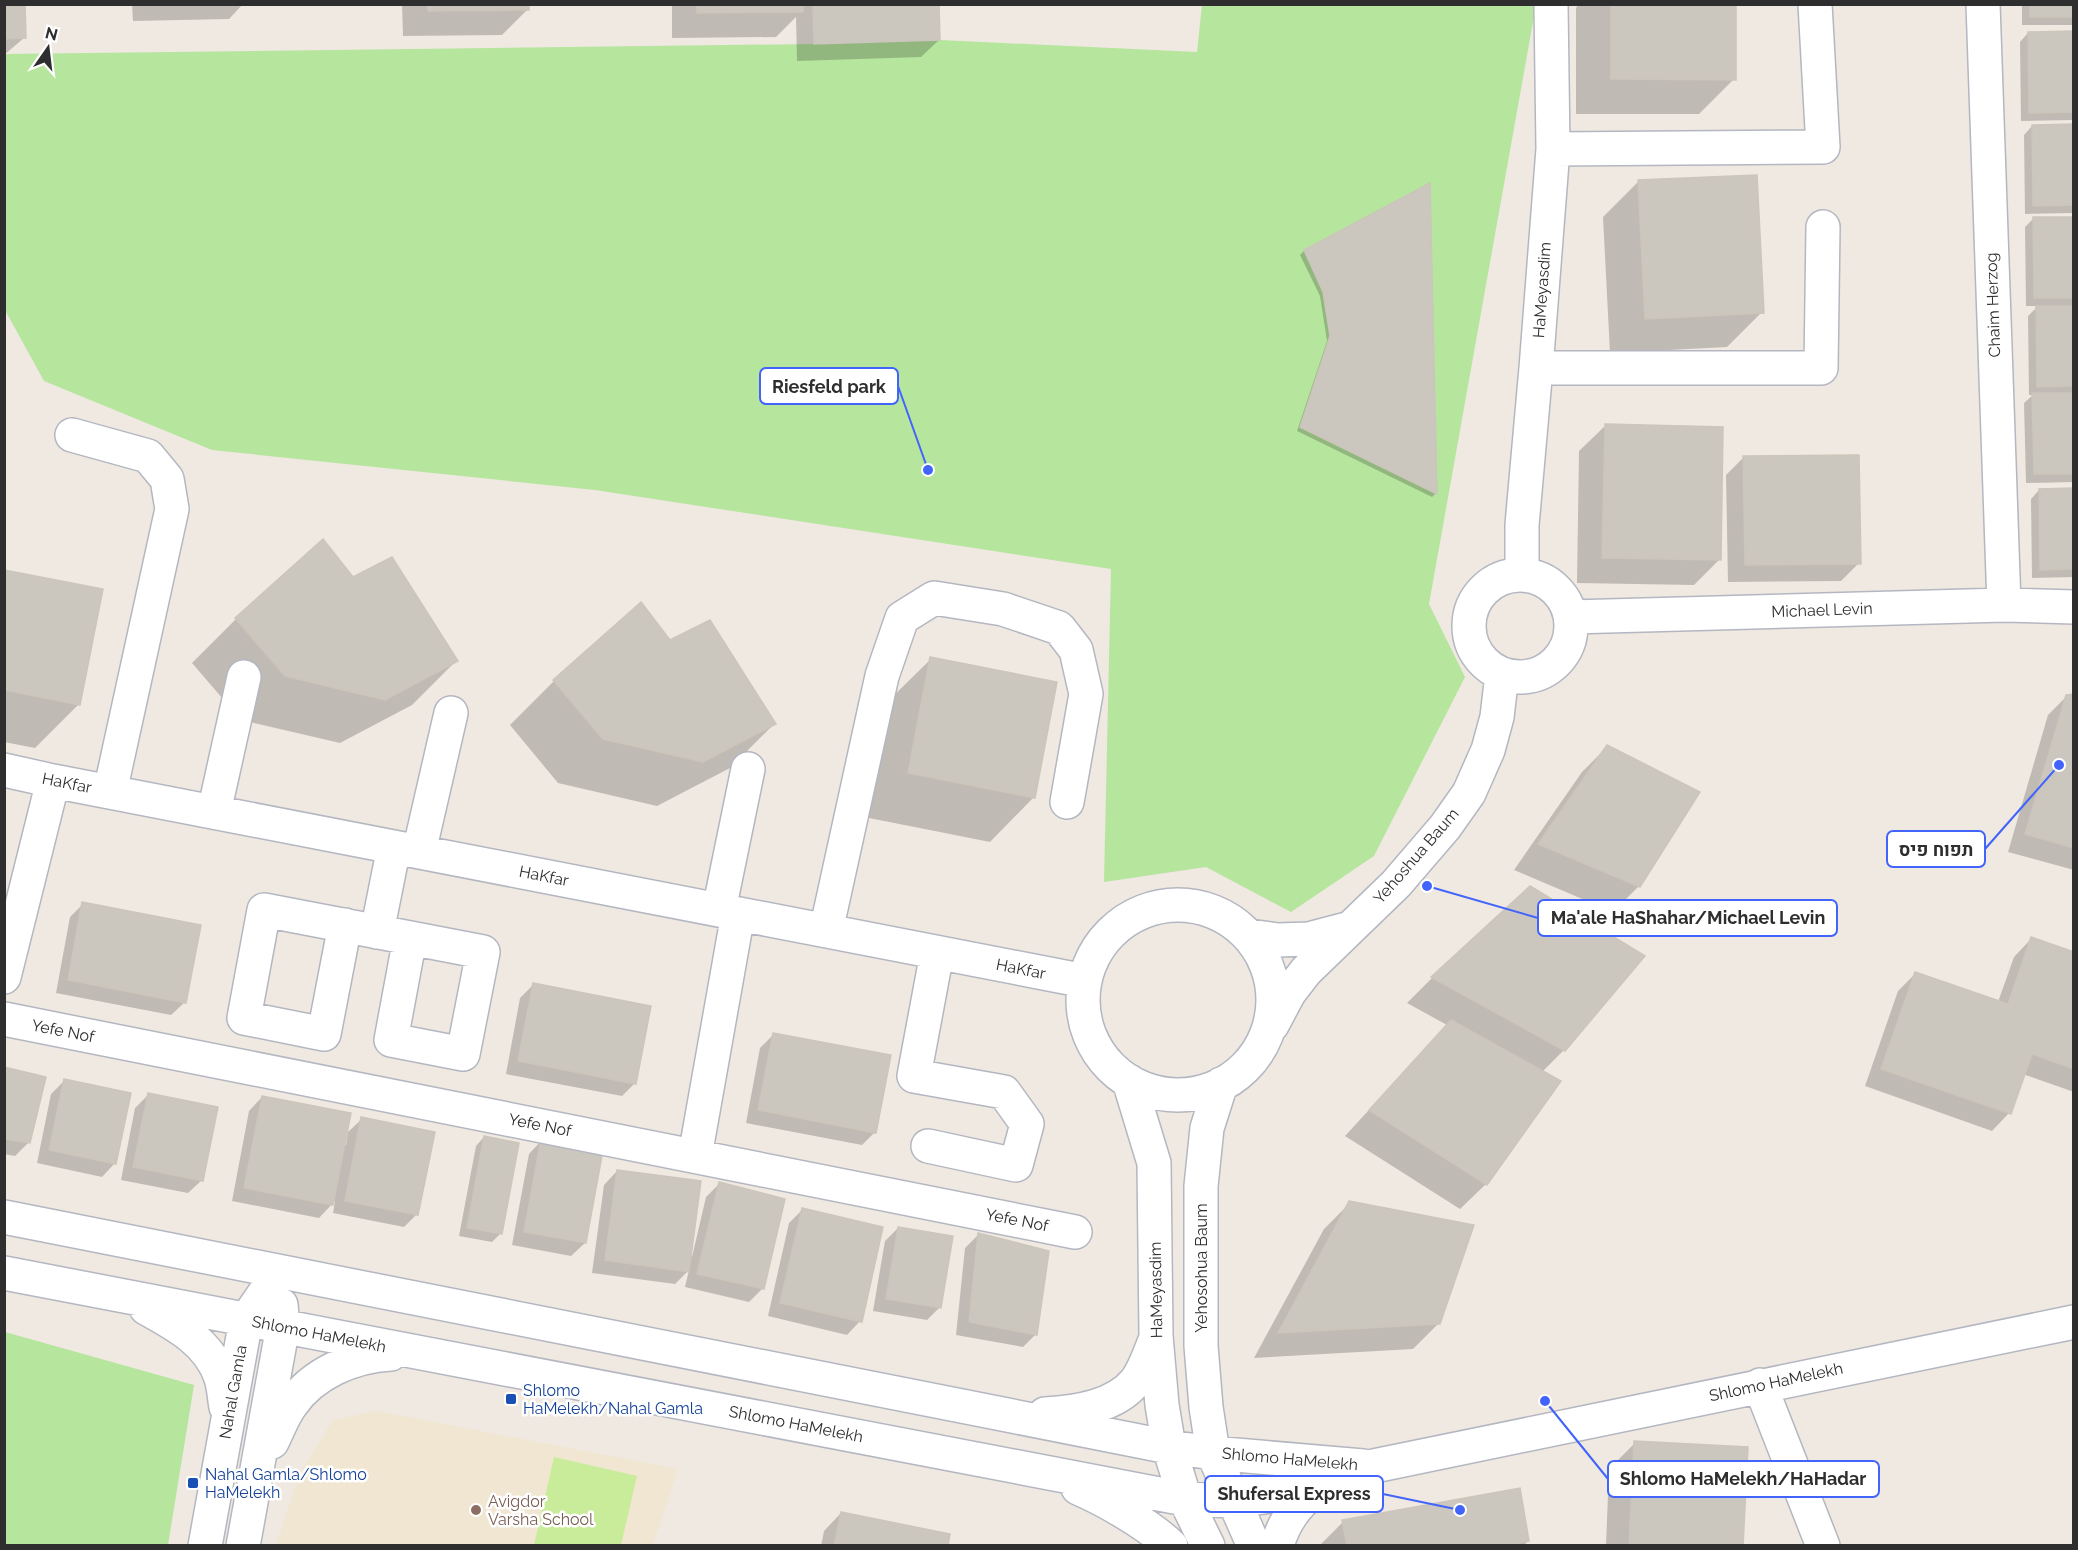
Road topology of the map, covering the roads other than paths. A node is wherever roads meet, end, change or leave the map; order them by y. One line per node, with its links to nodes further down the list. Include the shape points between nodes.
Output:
1 (1551, 4): 4 (street, HaMeyasdim)
2 (1815, 4): 4 (street, via 1823,147)
3 (1983, 4): 9 (street, Chaim Herzog)
4 (1553, 149): 6 (street, HaMeyasdim)
5 (1823, 227): 6 (street, via 1821,368)
6 (1536, 368): 8 (street, HaMeyasdim)
7 (72, 435): 18 (street, via 148,456 167,479 172,509)
8 (1521, 574): 11 (street, via 1545,580 1554,587); 12 (street, via 1491,583 1479,594 1468,624 1477,654)
9 (2004, 605): 10 (street, Michael Levin); 11 (street, Michael Levin)
10 (2073, 607)
11 (1571, 617): 12 (street, via 1568,644 1553,665 1520,677)
12 (1502, 674): 24 (street, Yehoshua Baum, via 1488,750 1468,793 1445,827 1396,884)
13 (244, 677): 20 (street)
14 (452, 713): 21 (street)
15 (748, 769): 22 (street)
16 (4, 770): 17 (street, HaKfar)
17 (53, 781): 18 (street, HaKfar); 30 (street)
18 (110, 792): 20 (street, HaKfar)
19 (1067, 802): 25 (street, via 1086,694 1076,650 1059,628 1003,609 934,598 902,618 882,676)
20 (214, 812): 21 (street, HaKfar)
21 (406, 849): 22 (street, HaKfar); 26 (street)
22 (729, 912): 25 (street, HaKfar); 37 (street)
23 (345, 925): 26 (street)
24 (1349, 929): 27 (street, via 1309,939); 33 (street, via 1306,970)
25 (826, 931): 29 (street, HaKfar)
26 (377, 932): 28 (street)
27 (1249, 936): 31 (street, via 1225,918 1198,907 1155,907 1135,915 1102,942); 33 (street, via 1262,956 1273,1001 1270,1024)
28 (410, 938)
29 (937, 953): 31 (street, HaKfar); 36 (street, via 915,1076 1004,1092 1027,1124 1016,1165)
30 (4, 977)
31 (1084, 981): 34 (street, via 1084,1010 1091,1038 1101,1055)
32 (4, 1019): 37 (street, Yefe Nof)
33 (1261, 1046): 35 (street, via 1237,1074)
34 (1129, 1081): 35 (street, via 1166,1094 1204,1091); 46 (street, HaMeyasdim, via 1154,1163)
35 (1221, 1084): 52 (street, Yehosohua Baum, via 1208,1128 1201,1186 1201,1346)
36 (928, 1146)
37 (695, 1156): 39 (street, Yefe Nof)
38 (4, 1217): 40 (street, Shlomo HaMelekh)
39 (1075, 1232)
40 (279, 1272): 43 (street, Nahal Gamla); 45 (street); 49 (street, Shlomo HaMelekh)
41 (4, 1273): 42 (street, Shlomo HaMelekh)
42 (127, 1296): 43 (street, Shlomo HaMelekh); 50 (street, via 195,1339 211,1357 221,1378)
43 (246, 1320): 45 (street, Shlomo HaMelekh); 50 (street, Nahal Gamla)
44 (2073, 1322): 48 (street, Shlomo HaMelekh)
45 (283, 1326): 47 (street, Shlomo HaMelekh); 55 (street)
46 (1156, 1336): 49 (street, via 1136,1380 1116,1398 1087,1409); 51 (street, HaMeyasdim)
47 (421, 1353): 54 (street, Shlomo HaMelekh); 55 (street, via 354,1361 305,1387 290,1407)
48 (1760, 1385): 53 (street, Shlomo HaMelekh); 65 (street)
49 (1006, 1416): 51 (street, Shlomo HaMelekh)
50 (228, 1417): 59 (street, Nahal Gamla)
51 (1169, 1447): 52 (street, Shlomo HaMelekh); 57 (street, HaMeyasdim)
52 (1214, 1453): 53 (street, Shlomo HaMelekh); 58 (street)
53 (1374, 1466): 56 (street, Shlomo HaMelekh)
54 (1038, 1471): 57 (street, Shlomo HaMelekh); 61 (street, via 1092,1494)
55 (256, 1473): 60 (street)
56 (1314, 1490): 58 (street, Shlomo HaMelekh); 64 (street, via 1288,1517)
57 (1185, 1499): 58 (street, Shlomo HaMelekh); 62 (street, HaMeyasdim)
58 (1235, 1501): 63 (street)
59 (206, 1545)
60 (243, 1545)
61 (1171, 1545)
62 (1208, 1545)
63 (1254, 1545)
64 (1277, 1545)
65 (1823, 1545)

